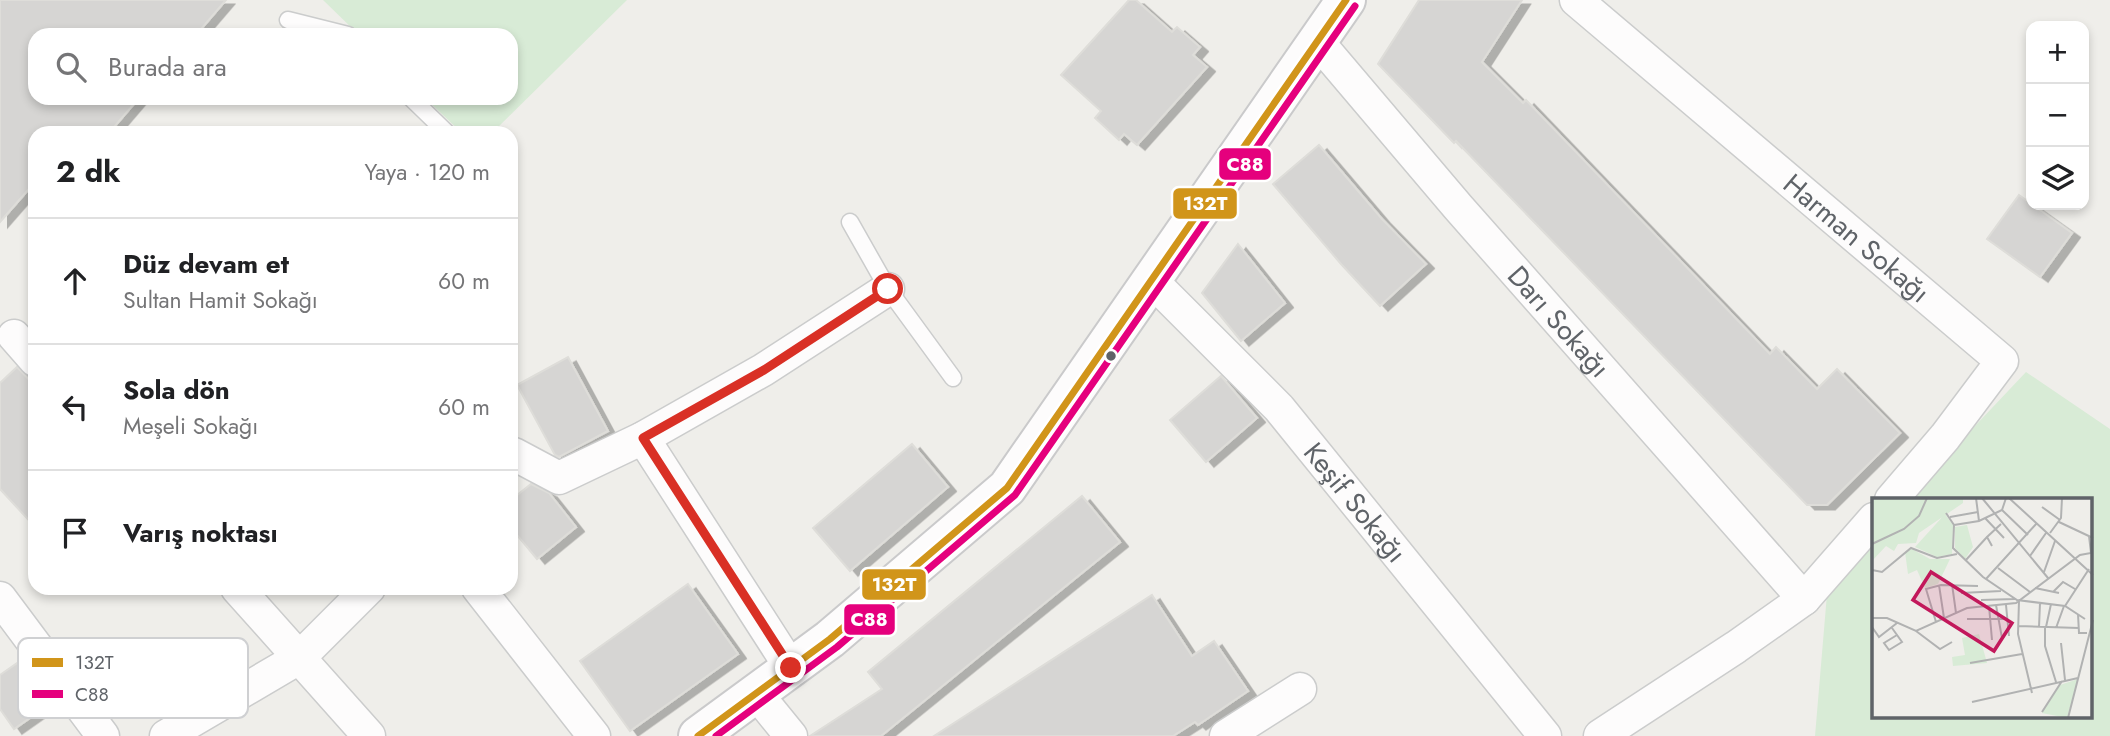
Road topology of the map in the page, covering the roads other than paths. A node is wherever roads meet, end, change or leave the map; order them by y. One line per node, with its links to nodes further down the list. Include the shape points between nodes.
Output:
1 (1346, 0): 5 (street)
2 (1576, 0): 16 (street, Harman Sokağı, via 2001,361)
3 (288, 20): 4 (lane)
4 (320, 28)
5 (1318, 42): 9 (street); 22 (street, Darı Sokağı)
6 (418, 105): 7 (lane)
7 (440, 126)
8 (850, 222): 10 (lane)
9 (1152, 281): 25 (street, via 1007,488); 38 (street, Keşif Sokağı, via 1279,408)
10 (888, 289): 13 (lane); 14 (street, via 764,370)
11 (14, 336): 12 (street)
12 (28, 352)
13 (953, 378)
14 (643, 438): 15 (street, via 559,478); 25 (street)
15 (518, 456)
16 (1893, 498)
17 (1872, 521): 22 (street)
18 (243, 595): 24 (street)
19 (362, 595): 24 (street)
20 (483, 595): 34 (street)
21 (0, 598): 23 (street)
22 (1804, 599): 39 (street)
23 (30, 638)
24 (299, 658): 26 (street); 33 (street)
25 (791, 668): 28 (street)
26 (248, 688)
27 (1300, 689): 37 (street)
28 (756, 693): 35 (street); 36 (street)
29 (90, 718): 31 (street)
30 (197, 718): 32 (street)
31 (103, 736)
32 (166, 736)
33 (369, 736)
34 (594, 736)
35 (698, 736)
36 (791, 736)
37 (1226, 736)
38 (1545, 736)
39 (1600, 736)

